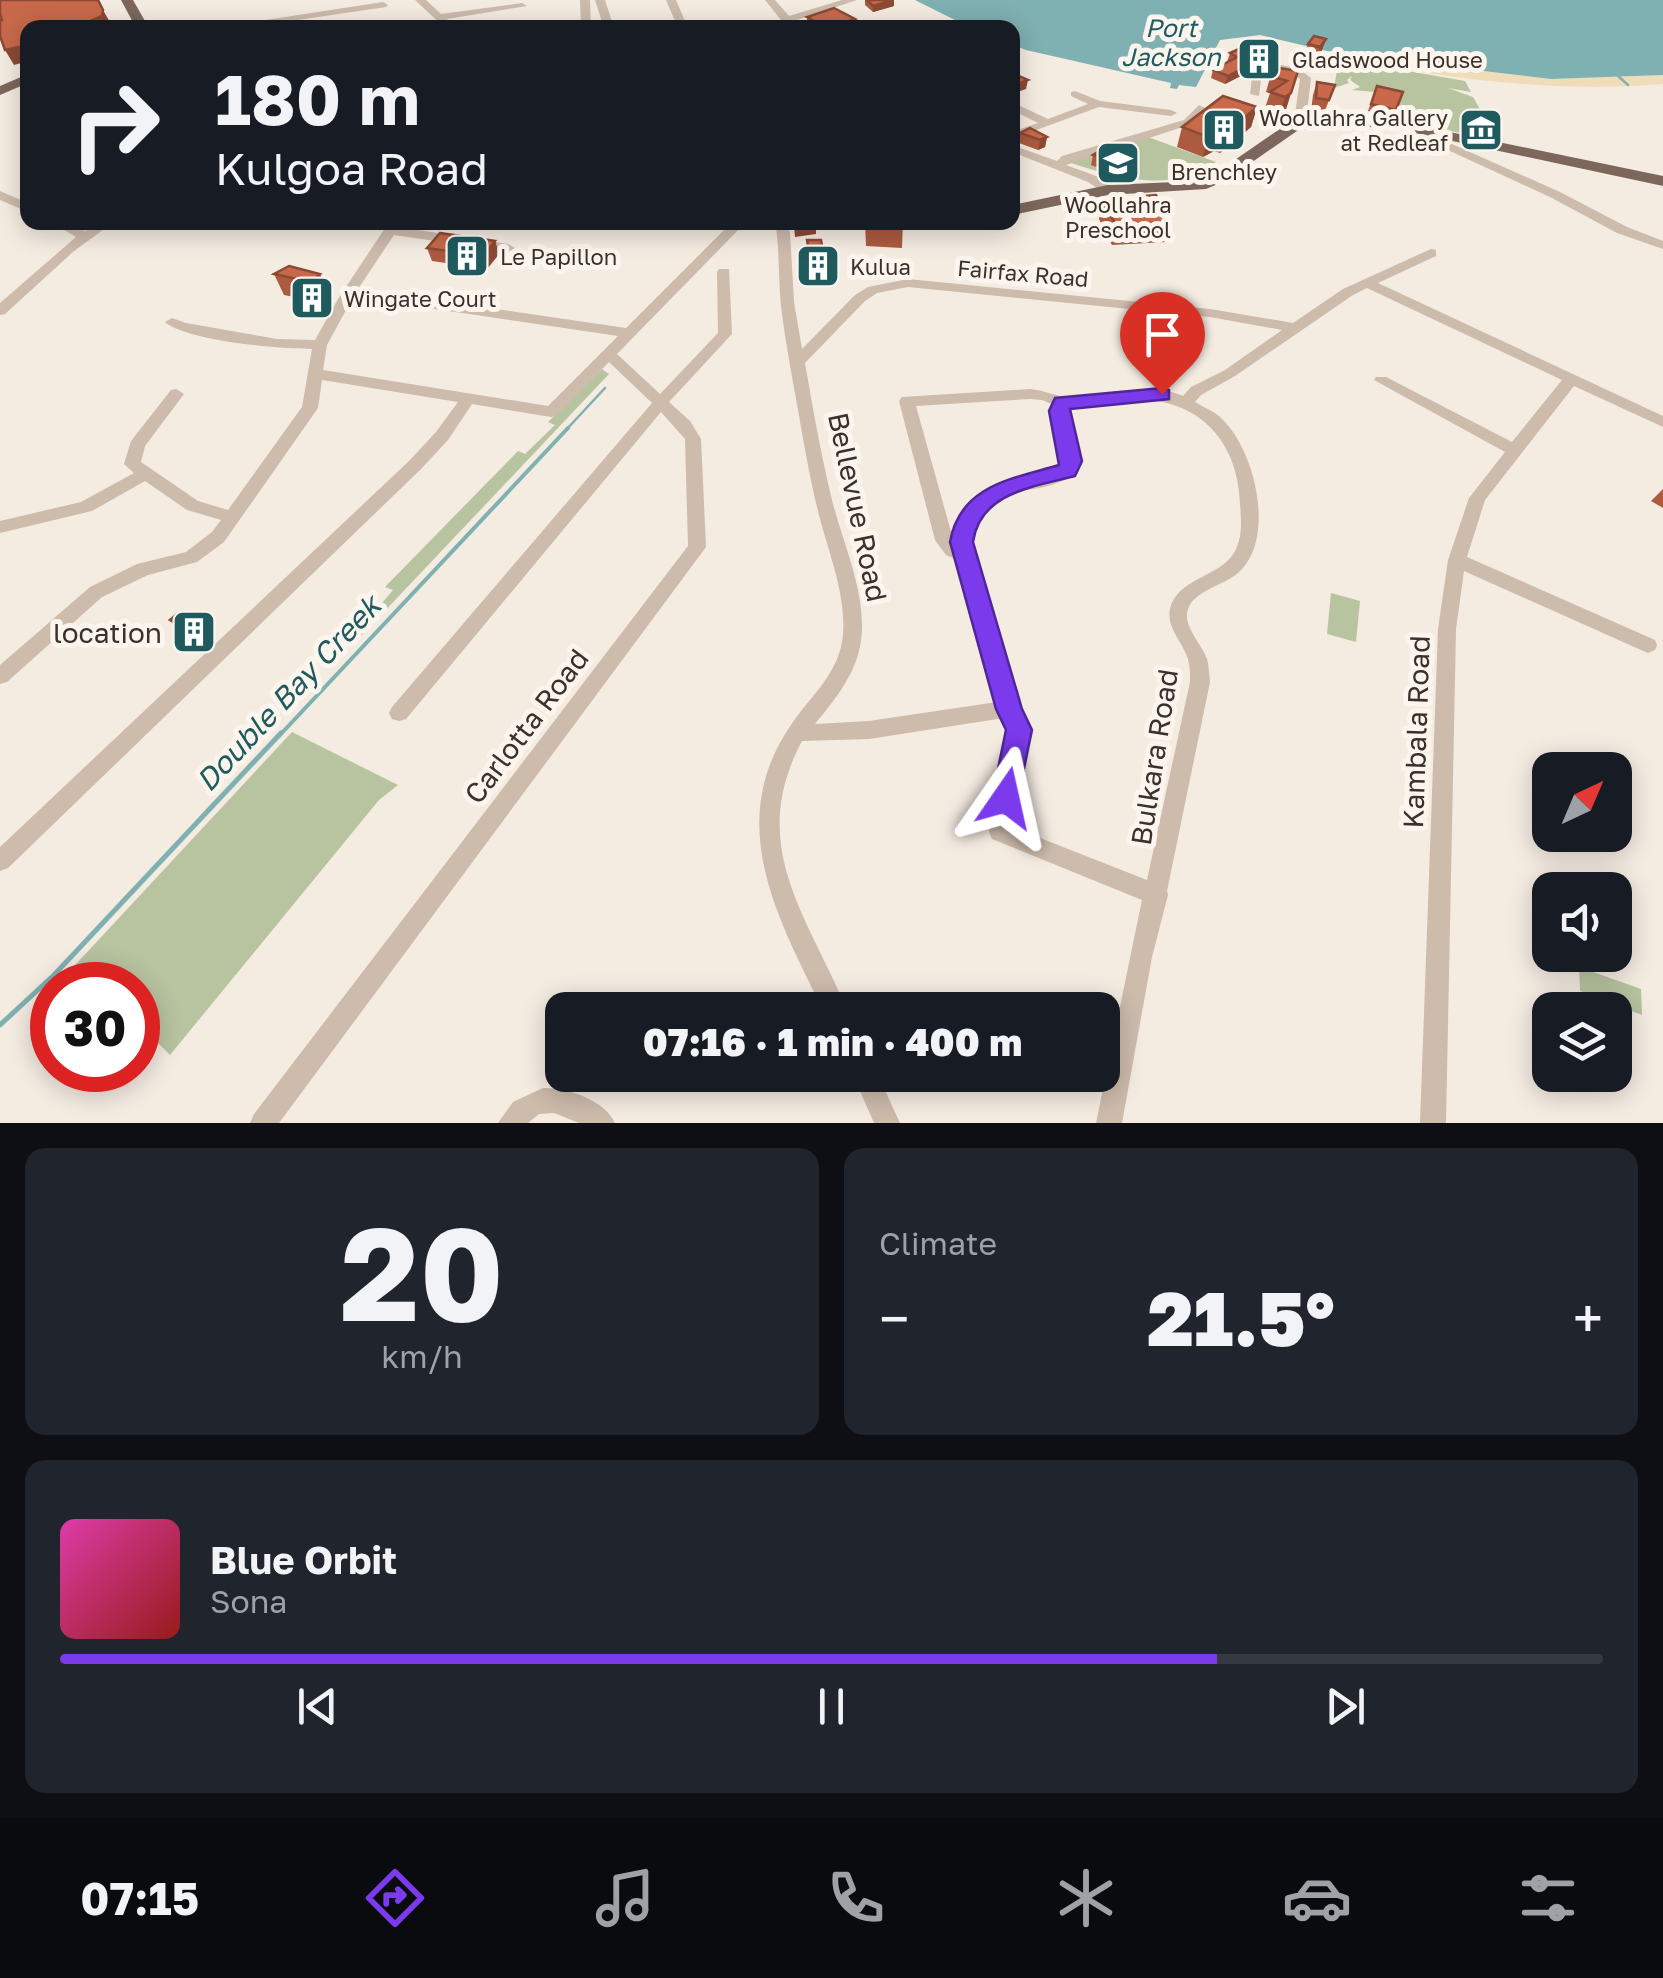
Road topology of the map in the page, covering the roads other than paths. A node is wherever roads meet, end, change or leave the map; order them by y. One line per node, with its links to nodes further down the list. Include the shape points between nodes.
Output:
1 (852, 0): 10 (street)
2 (416, 1): 6 (street)
3 (386, 2): 5 (street)
4 (522, 8): 6 (street)
5 (304, 16): 7 (street); 8 (street)
6 (438, 16): 9 (street)
7 (275, 20)
8 (308, 20)
9 (442, 20)
10 (795, 20)
11 (1075, 94): 13 (street)
12 (1255, 94): 17 (street, via 1256,79 1272,69 1298,71 1306,78 1301,114)
13 (1098, 104): 16 (street); 18 (street)
14 (1198, 108): 23 (street, via 1188,122 1066,159)
15 (1020, 110): 18 (street)
16 (1171, 113)
17 (1310, 122): 20 (main road, via 1362,120); 26 (main road, via 1206,184)
18 (1046, 124): 19 (street)
19 (1020, 133)
20 (1432, 133): 21 (main road); 28 (street)
21 (1511, 150): 24 (main road); 28 (street, via 1484,155)
22 (1020, 151): 23 (street)
23 (1062, 167): 25 (street); 26 (street)
24 (1663, 182)
25 (1108, 190): 26 (main road); 27 (main road)
26 (1161, 190)
27 (1020, 208)
28 (1598, 217): 36 (street)
29 (72, 230): 35 (street)
30 (96, 230): 35 (street)
31 (390, 230): 41 (street)
32 (414, 230): 37 (street)
33 (732, 230): 45 (street)
34 (782, 230): 48 (street, Bellevue Road)
35 (86, 237): 42 (street)
36 (1663, 245)
37 (508, 248)
38 (1432, 253): 40 (street)
39 (724, 272): 54 (street, via 724,334)
40 (1368, 284): 44 (street); 50 (street)
41 (350, 292): 45 (street); 46 (street)
42 (0, 311)
43 (172, 322): 46 (street, via 277,344)
44 (1293, 328): 48 (street, Fairfax Road, via 1210,313 908,283 860,298); 55 (street)
45 (630, 333): 47 (street)
46 (320, 345): 49 (street)
47 (608, 352): 53 (street, via 551,412); 54 (street, Carlotta Road)
48 (799, 361): 68 (street, Bellevue Road, via 853,629 842,671)
49 (316, 374): 53 (street); 60 (street, via 300,426)
50 (1571, 379): 57 (street); 58 (street, Kambala Road)
51 (1381, 380): 58 (street)
52 (176, 394): 59 (street, via 137,444 132,464)
53 (469, 398): 69 (street, via 415,464)
54 (661, 402): 67 (street); 73 (street, Carlotta Road, via 693,439 697,547)
55 (1186, 402): 56 (street, via 1162,394); 70 (street, Bulkara Road, via 1214,420 1236,448 1250,532 1244,555 1231,569 1188,594 1179,607 1200,682)
56 (1062, 403): 62 (street, via 1069,468 1012,483 980,502 964,528); 62 (street, via 1030,394 908,400 944,540)
57 (1663, 422)
58 (1516, 452): 63 (street, Kambala Road, via 1477,498)
59 (144, 474): 60 (street, via 193,506); 61 (street, via 86,506)
60 (233, 517): 65 (street, via 191,556 96,592)
61 (0, 527)
62 (966, 556): 66 (street)
63 (1457, 560): 64 (street); 78 (street, Kambala Road, via 1446,628)
64 (1648, 644)
65 (0, 676)
66 (1009, 709): 68 (street, via 869,730); 70 (street, via 1019,730 1000,832)
67 (399, 713)
68 (796, 733): 71 (street, Bellevue Road, via 766,810 768,846 782,900)
69 (0, 861)
70 (1156, 895): 77 (street, Bulkara Road)
71 (825, 992)
72 (873, 1092): 76 (street)
73 (263, 1123)
74 (511, 1123): 75 (street, via 534,1100 548,1098)
75 (602, 1123)
76 (888, 1123)
77 (1109, 1123)
78 (1433, 1123)

